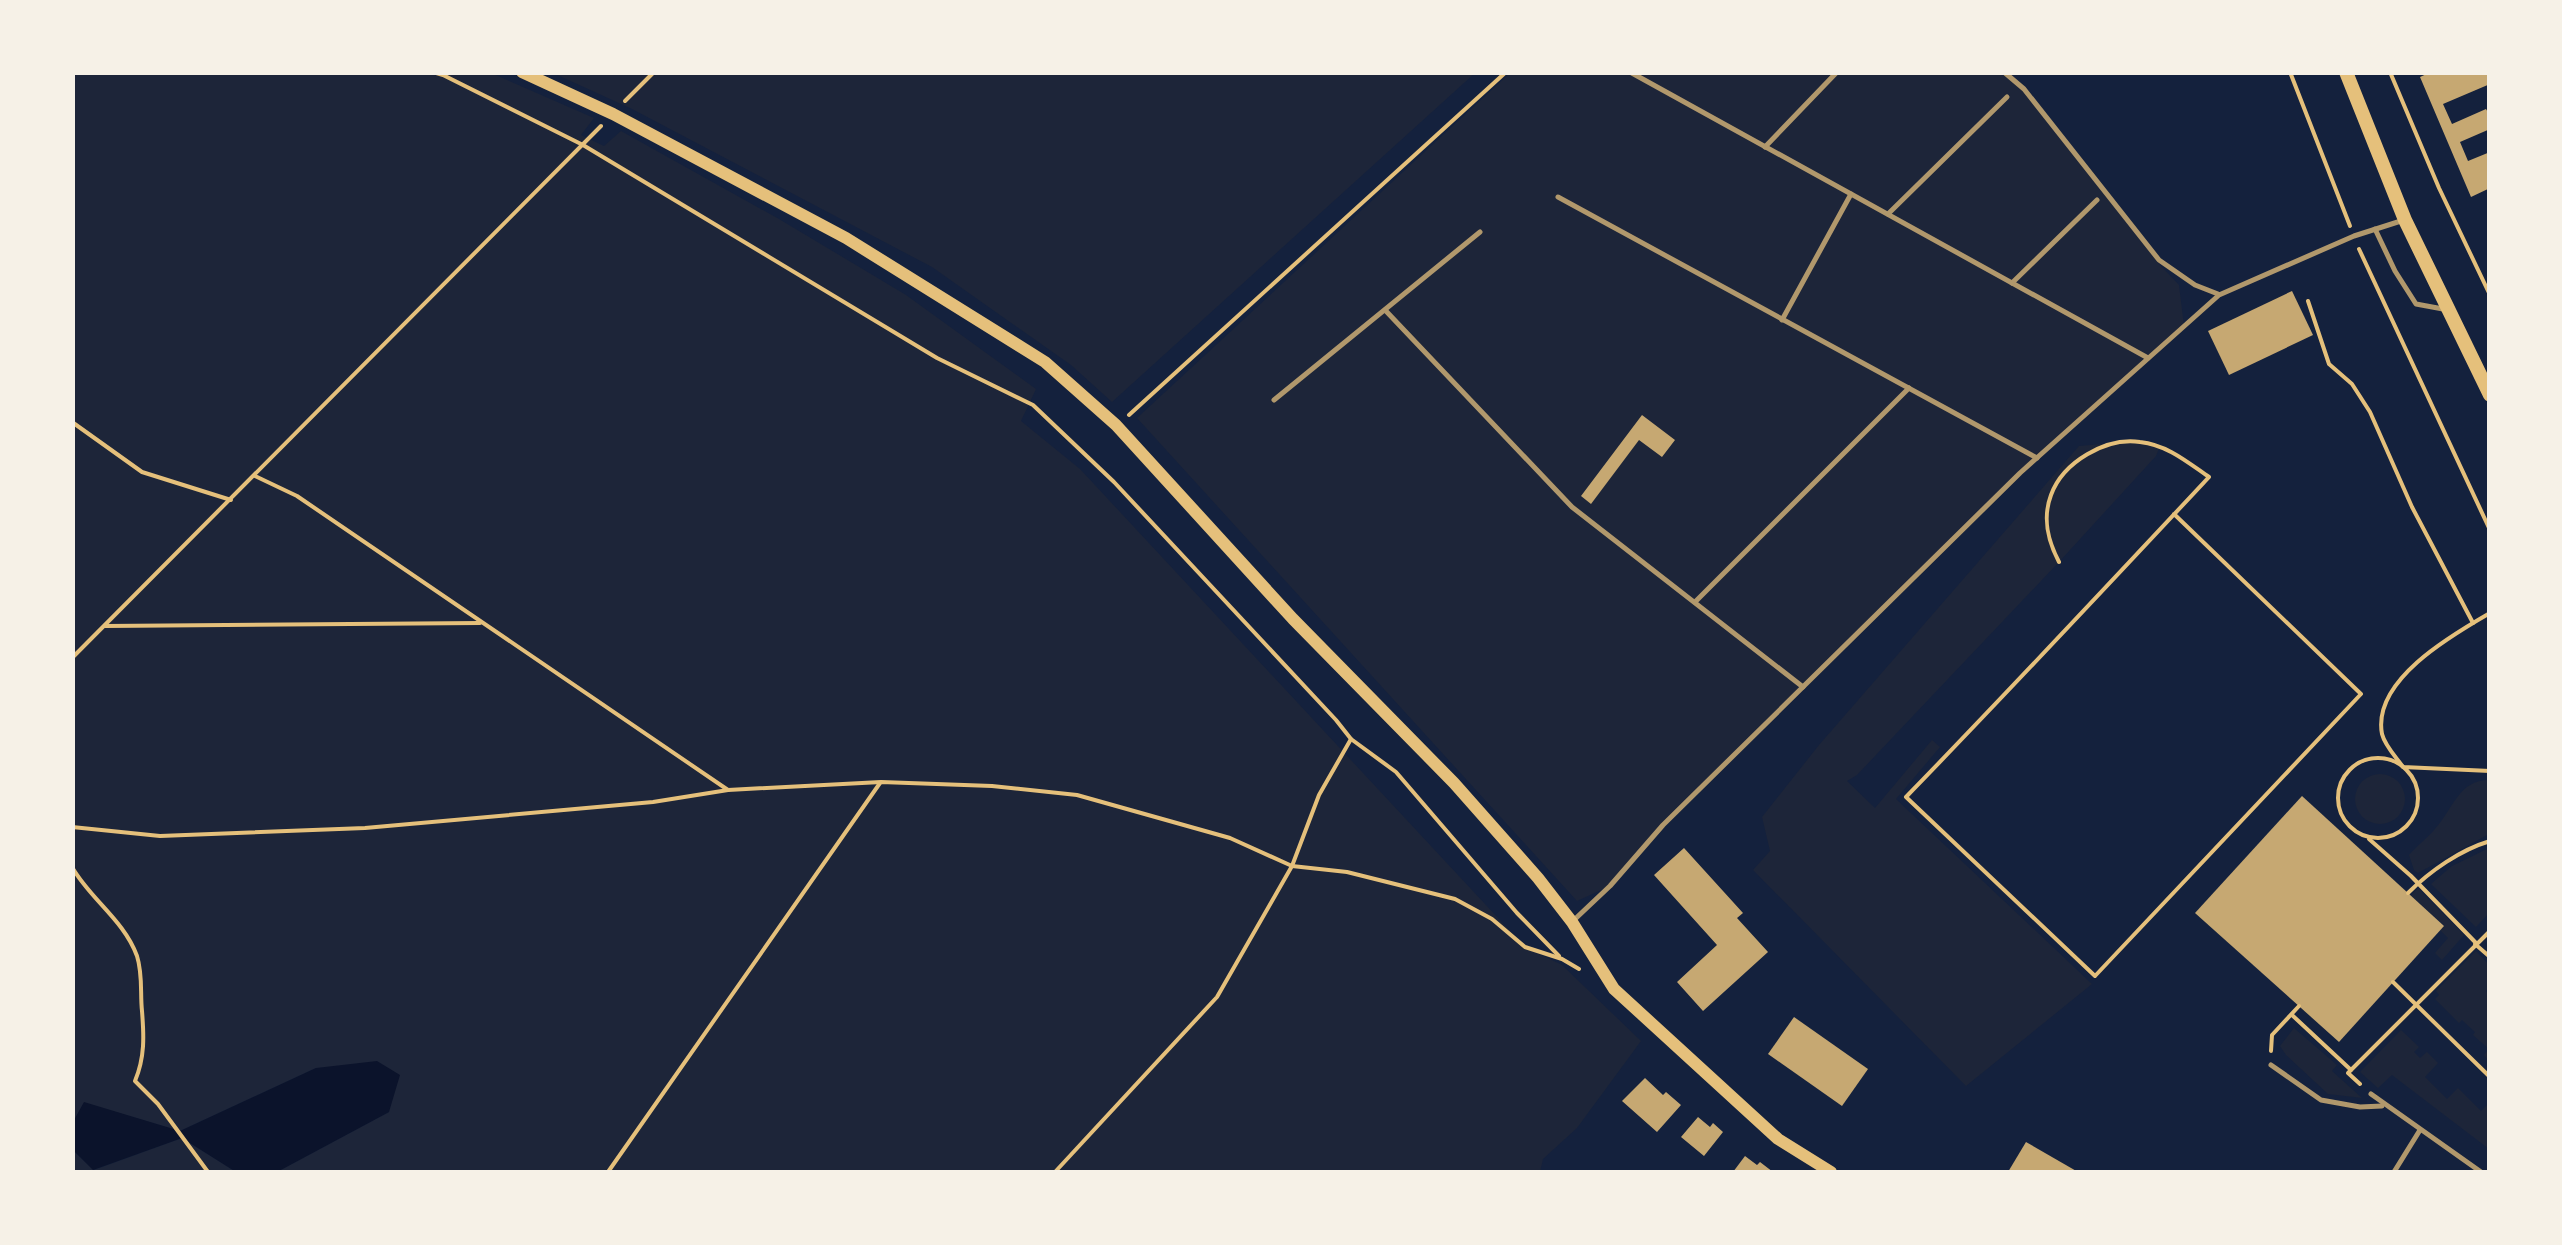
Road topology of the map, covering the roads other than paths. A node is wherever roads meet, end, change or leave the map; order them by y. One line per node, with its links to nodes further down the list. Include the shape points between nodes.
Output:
1 (522, 72): 29 (main road, via 846,238 1046,362 1116,425 1454,783)
2 (1630, 72): 7 (lane)
3 (1647, 72): 7 (lane)
4 (1838, 72): 9 (lane)
5 (2004, 72): 18 (lane, via 2159,260)
6 (2346, 72): 14 (main road)
7 (1641, 78): 9 (lane)
8 (2006, 97): 13 (lane)
9 (1765, 147): 10 (lane)
10 (1851, 194): 13 (lane); 21 (lane)
11 (1558, 197): 21 (lane)
12 (2098, 200): 17 (lane)
13 (1888, 214): 17 (lane)
14 (2405, 220): 15 (lane); 20 (main road)
15 (2376, 229): 18 (lane); 20 (lane, via 2416,304)
16 (1480, 232): 19 (lane)
17 (2012, 283): 22 (lane)
18 (2219, 295): 22 (lane)
19 (1385, 310): 25 (lane); 27 (lane, via 1572,506)
20 (2449, 310): 24 (main road)
21 (1782, 320): 23 (lane)
22 (2148, 358): 26 (lane)
23 (1910, 387): 26 (lane); 27 (lane)
24 (2490, 394)
25 (1274, 400)
26 (2037, 458): 28 (lane)
27 (1696, 602): 28 (lane)
28 (1803, 687): 29 (lane)
29 (1572, 922): 34 (main road, via 1614,989 1778,1138)
30 (2270, 1066): 32 (lane, via 2321,1100)
31 (2371, 1094): 32 (lane)
32 (2385, 1106): 33 (lane)
33 (2420, 1130): 35 (lane); 36 (lane)
34 (1831, 1172)
35 (2394, 1172)
36 (2481, 1172)

